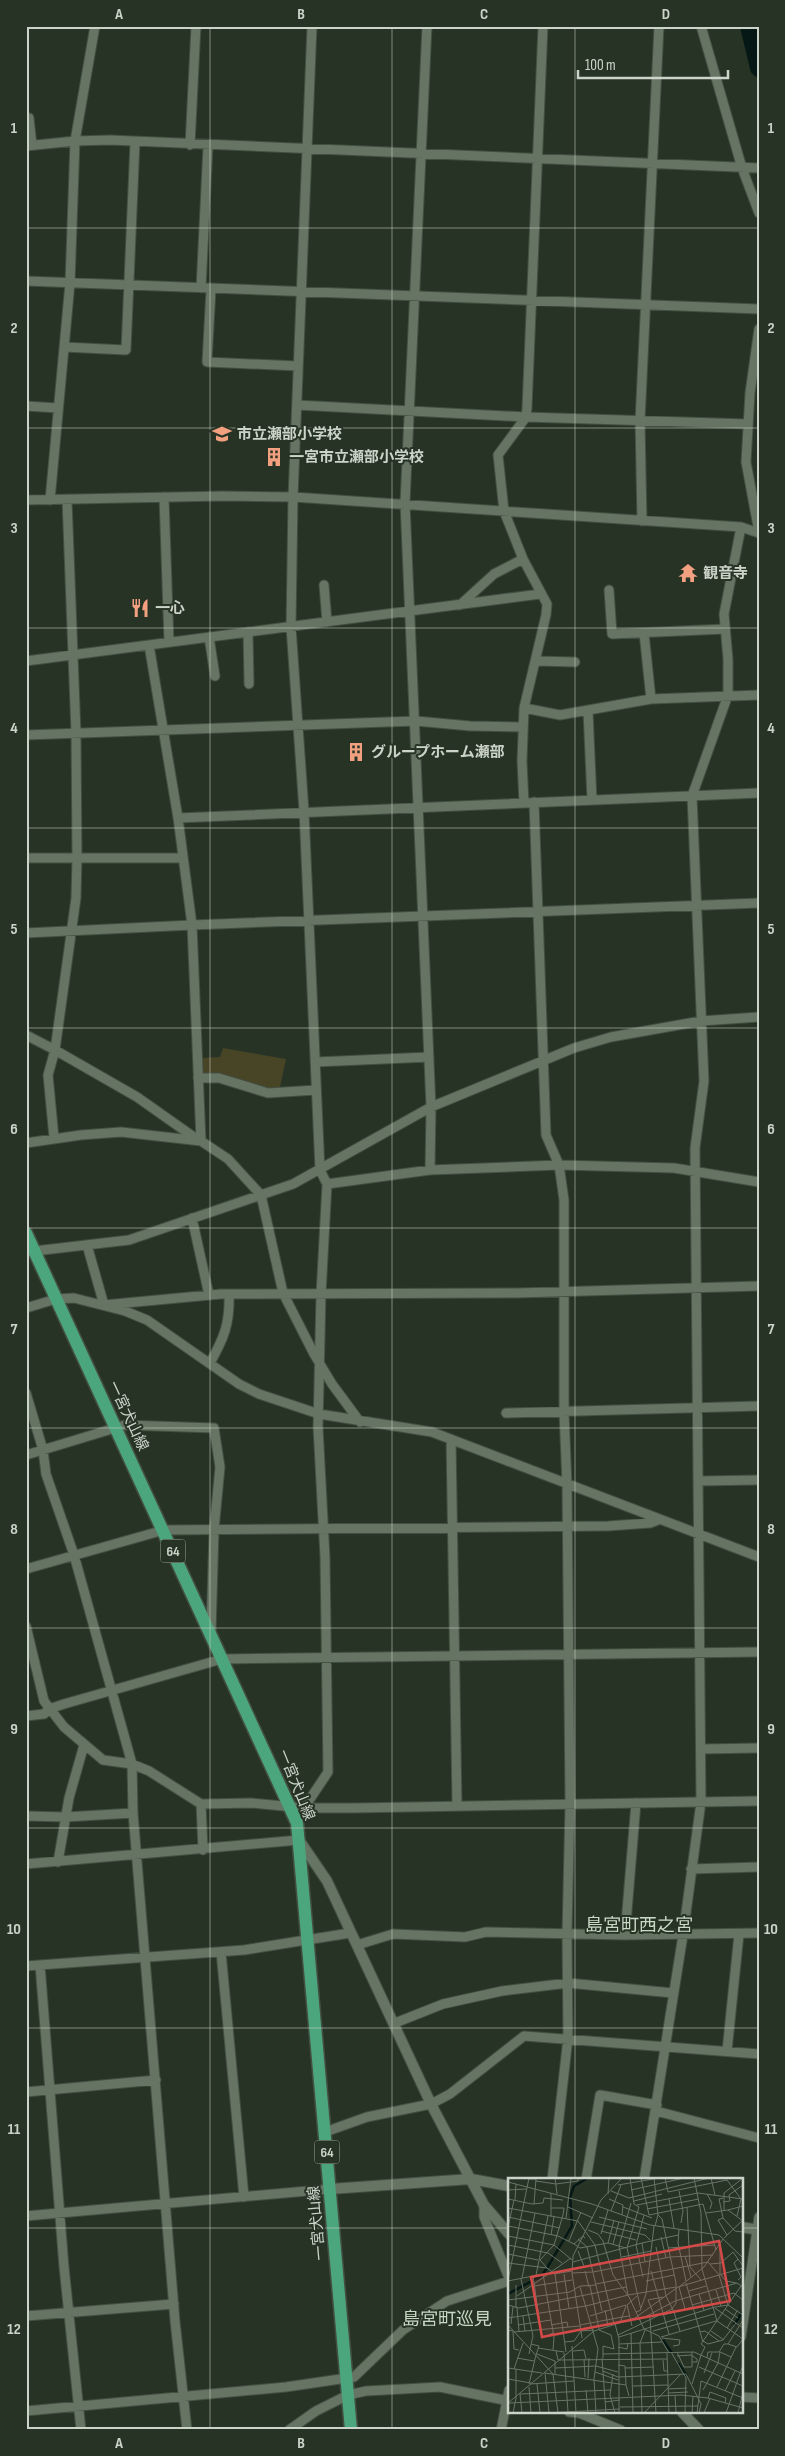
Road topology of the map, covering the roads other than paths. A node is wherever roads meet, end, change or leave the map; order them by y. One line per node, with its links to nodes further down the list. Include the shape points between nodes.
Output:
1 (95, 26): 9 (street)
2 (196, 26): 12 (street)
3 (312, 26): 14 (street)
4 (427, 26): 15 (street)
5 (543, 26): 16 (street)
6 (659, 26): 17 (street)
7 (701, 26): 18 (street)
8 (26, 118): 11 (street, via 29,118)
9 (75, 141): 10 (street); 11 (street); 22 (street)
10 (134, 142): 12 (street); 23 (street)
11 (29, 145)
12 (190, 145): 13 (street)
13 (208, 146): 14 (street); 24 (street)
14 (307, 150): 15 (street); 25 (street)
15 (422, 153): 16 (street); 26 (street)
16 (537, 159): 17 (street); 27 (street)
17 (652, 164): 18 (street); 28 (street)
18 (742, 168): 19 (street); 20 (street)
19 (759, 168)
20 (759, 213)
21 (26, 280): 22 (street)
22 (70, 283): 23 (street); 31 (street)
23 (128, 285): 24 (street); 31 (street, via 126,350)
24 (206, 288): 25 (street); 32 (street, via 207,362)
25 (301, 292): 26 (street); 32 (street)
26 (416, 297): 27 (street); 36 (street)
27 (531, 301): 28 (street); 37 (street)
28 (646, 306): 29 (street); 38 (street)
29 (759, 309)
30 (759, 328): 39 (street)
31 (64, 347): 35 (street)
32 (298, 366): 33 (street)
33 (297, 405): 36 (street); 40 (street)
34 (26, 406): 35 (street)
35 (58, 408): 43 (street)
36 (411, 409): 37 (street); 45 (street)
37 (526, 417): 38 (street); 46 (street, via 498,455)
38 (640, 421): 39 (street); 47 (street)
39 (748, 424): 49 (street, via 748,479)
40 (293, 497): 41 (street); 45 (street); 57 (street)
41 (164, 498): 44 (street); 62 (street)
42 (26, 500): 43 (street)
43 (50, 500): 44 (street)
44 (67, 500): 64 (street)
45 (406, 503): 46 (street); 55 (street)
46 (504, 510): 47 (street); 50 (street)
47 (642, 521): 48 (street)
48 (741, 527): 49 (street); 58 (street, via 724,614)
49 (759, 532)
50 (523, 559): 53 (street); 54 (street, via 494,574)
51 (324, 585): 56 (street)
52 (609, 590): 60 (street, via 612,634)
53 (540, 594): 54 (street); 66 (street, via 547,604)
54 (460, 605): 55 (street)
55 (411, 611): 56 (street); 75 (street)
56 (327, 622): 57 (street)
57 (292, 627): 59 (street); 76 (street)
58 (725, 629): 60 (street); 70 (street)
59 (248, 632): 61 (street); 69 (street)
60 (644, 633): 72 (street)
61 (209, 637): 62 (street); 68 (street)
62 (169, 642): 63 (street)
63 (149, 645): 64 (street); 78 (street)
64 (72, 655): 65 (street); 79 (street)
65 (26, 661)
66 (536, 661): 67 (street); 73 (street)
67 (575, 662)
68 (215, 676)
69 (249, 684)
70 (728, 695): 71 (street); 72 (street); 82 (street)
71 (759, 695)
72 (651, 699): 74 (street)
73 (524, 708): 74 (street, via 560,715); 77 (street)
74 (588, 711): 83 (street)
75 (416, 721): 76 (street); 77 (street); 86 (street)
76 (300, 726): 78 (street); 87 (street)
77 (524, 727): 85 (street)
78 (163, 732): 79 (street); 88 (street)
79 (76, 733): 80 (street); 90 (street)
80 (26, 735)
81 (759, 793): 82 (street)
82 (692, 796): 83 (street); 93 (street)
83 (592, 800): 84 (street)
84 (534, 802): 85 (street); 94 (street)
85 (524, 804): 86 (street)
86 (419, 807): 87 (street); 95 (street)
87 (304, 811): 88 (street); 96 (street)
88 (178, 818): 91 (street)
89 (26, 858): 90 (street)
90 (77, 858): 91 (street); 98 (street, via 76,898)
91 (184, 858): 97 (street)
92 (759, 903): 93 (street)
93 (696, 906): 94 (street); 101 (street)
94 (540, 912): 95 (street); 105 (street)
95 (424, 917): 96 (street); 104 (street)
96 (308, 921): 97 (street); 106 (street)
97 (192, 924): 98 (street); 107 (street)
98 (70, 931): 99 (street); 103 (street)
99 (26, 933)
100 (759, 1017): 101 (street)
101 (701, 1021): 105 (street, via 611,1037); 116 (street, via 704,1081)
102 (26, 1034): 103 (street)
103 (55, 1050): 110 (street, via 48,1075); 111 (street, via 137,1097)
104 (429, 1057): 106 (street); 109 (street)
105 (545, 1059): 109 (street); 113 (street, via 546,1134)
106 (316, 1062): 108 (street)
107 (198, 1078): 108 (street, via 219,1078 268,1093); 111 (street)
108 (316, 1090): 114 (street)
109 (431, 1107): 114 (street); 115 (street)
110 (54, 1138): 111 (street, via 121,1132); 112 (street)
111 (201, 1141): 119 (street, via 228,1159)
112 (26, 1143)
113 (559, 1165): 115 (street); 116 (street); 126 (street, via 564,1200)
114 (320, 1170): 118 (street); 119 (street)
115 (430, 1170): 118 (street)
116 (695, 1170): 117 (street); 125 (street)
117 (759, 1182)
118 (327, 1184): 129 (street)
119 (261, 1195): 120 (street); 127 (street)
120 (192, 1218): 122 (street, via 129,1240); 130 (street)
121 (26, 1233): 123 (main road, 一宮犬山線 / 64)
122 (87, 1245): 123 (street); 132 (street)
123 (30, 1251): 131 (main road, 一宮犬山線 / 64)
124 (759, 1286): 125 (street)
125 (696, 1288): 126 (street); 138 (street)
126 (563, 1291): 129 (street); 139 (street)
127 (283, 1293): 128 (street); 129 (street); 135 (street)
128 (229, 1294): 130 (street); 134 (street, via 230,1314 225,1337)
129 (321, 1294): 135 (street)
130 (209, 1295): 132 (street)
131 (56, 1299): 132 (street, via 74,1298); 133 (street); 143 (main road, 一宮犬山線 / 64)
132 (104, 1305): 134 (street, via 147,1320)
133 (26, 1308)
134 (210, 1363): 140 (street, via 259,1394)
135 (320, 1364): 140 (street); 142 (street)
136 (26, 1393): 145 (street)
137 (759, 1406): 138 (street)
138 (698, 1408): 139 (street); 148 (street)
139 (564, 1412): 141 (street); 149 (street)
140 (319, 1414): 142 (street); 153 (street)
141 (506, 1414)
142 (360, 1422): 144 (street, via 432,1432)
143 (116, 1428): 145 (street); 154 (main road, 一宮犬山線 / 64); 155 (street, via 146,1424 214,1428 220,1467)
144 (451, 1439): 149 (street); 152 (street)
145 (43, 1450): 146 (street); 157 (street, via 46,1474)
146 (26, 1455)
147 (759, 1480): 148 (street)
148 (698, 1481): 156 (street)
149 (567, 1485): 150 (street); 151 (street)
150 (658, 1520): 151 (street); 156 (street)
151 (568, 1526): 152 (street); 164 (street)
152 (451, 1527): 153 (street); 165 (street)
153 (323, 1528): 155 (street); 166 (street)
154 (164, 1530): 155 (street); 157 (street); 161 (main road, 一宮犬山線 / 64)
155 (214, 1530): 161 (street)
156 (698, 1535): 158 (street); 163 (street)
157 (74, 1555): 159 (street); 168 (street)
158 (759, 1557)
159 (26, 1569)
160 (26, 1626): 169 (street, via 44,1701)
161 (211, 1633): 167 (main road, 一宮犬山線 / 64)
162 (759, 1652): 163 (street)
163 (700, 1653): 164 (street); 173 (street)
164 (569, 1655): 165 (street); 178 (street)
165 (454, 1656): 166 (street); 181 (street)
166 (326, 1658): 167 (street); 182 (street, via 328,1772)
167 (222, 1659): 168 (street); 180 (main road, 一宮犬山線 / 64)
168 (112, 1690): 169 (street); 174 (street)
169 (49, 1709): 170 (street, via 44,1714); 171 (street)
170 (26, 1716)
171 (84, 1744): 174 (street, via 103,1760); 185 (street)
172 (759, 1748): 173 (street)
173 (701, 1749): 176 (street)
174 (132, 1764): 177 (street, via 165,1780); 183 (street)
175 (759, 1801): 176 (street)
176 (701, 1802): 179 (street); 192 (street)
177 (201, 1804): 180 (street); 187 (street)
178 (570, 1804): 179 (street); 181 (street); 194 (street)
179 (636, 1804): 195 (street)
180 (290, 1805): 182 (street); 186 (main road, 一宮犬山線 / 64)
181 (457, 1805): 182 (street)
182 (304, 1808)
183 (133, 1813): 185 (street); 188 (street)
184 (26, 1816): 185 (street)
185 (66, 1817): 189 (street)
186 (300, 1840): 187 (street); 193 (street, via 327,1882); 199 (main road, 一宮犬山線 / 64)
187 (203, 1850): 188 (street)
188 (137, 1856): 189 (street); 202 (street)
189 (58, 1862): 190 (street)
190 (26, 1864)
191 (759, 1867): 192 (street)
192 (691, 1868): 198 (street)
193 (350, 1933): 199 (street); 200 (street)
194 (567, 1933): 195 (street); 200 (street, via 486,1932 465,1937 393,1934); 205 (street)
195 (625, 1934): 198 (street)
196 (739, 1934): 197 (street); 198 (street); 210 (street)
197 (759, 1934)
198 (683, 1935): 206 (street)
199 (309, 1940): 201 (street); 217 (main road, 一宮犬山線 / 64)
200 (357, 1945): 207 (street)
201 (221, 1952): 202 (street); 225 (street)
202 (146, 1958): 203 (street); 212 (street)
203 (40, 1965): 204 (street); 213 (street)
204 (26, 1966)
205 (568, 1983): 206 (street); 207 (street, via 444,2004); 208 (street)
206 (673, 1993): 209 (street)
207 (394, 2022): 215 (street)
208 (568, 2038): 209 (street); 215 (street, via 524,2036 450,2094); 219 (street)
209 (666, 2046): 210 (street); 216 (street)
210 (727, 2051): 211 (street)
211 (759, 2054)
212 (156, 2080): 213 (street); 226 (street)
213 (49, 2090): 214 (street); 228 (street)
214 (26, 2092)
215 (431, 2104): 217 (street, via 367,2118); 222 (street)
216 (656, 2108): 218 (street); 220 (street, via 600,2095); 221 (street)
217 (326, 2132): 224 (main road, 一宮犬山線 / 64)
218 (759, 2138)
219 (552, 2178)
220 (586, 2178)
221 (644, 2178)
222 (471, 2179): 223 (street); 224 (street); 227 (street)
223 (508, 2186)
224 (330, 2189): 225 (street); 240 (main road, 一宮犬山線 / 64)
225 (244, 2197): 226 (street)
226 (166, 2204): 228 (street); 236 (street)
227 (484, 2205): 233 (street); 234 (street, via 484,2218)
228 (59, 2213): 229 (street); 237 (street)
229 (26, 2216)
230 (759, 2217): 232 (street)
231 (742, 2227): 232 (street)
232 (757, 2230): 239 (street)
233 (508, 2233)
234 (508, 2277)
235 (508, 2279): 240 (street, via 446,2301 403,2330)
236 (174, 2304): 237 (street); 242 (street)
237 (68, 2313): 238 (street); 246 (street)
238 (26, 2316)
239 (742, 2330)
240 (348, 2379): 241 (main road, 一宮犬山線 / 64); 242 (street)
241 (348, 2395): 245 (street, via 440,2387); 252 (street, via 316,2411); 253 (main road, 一宮犬山線 / 64)
242 (182, 2396): 246 (street); 251 (street)
243 (742, 2398): 244 (street)
244 (759, 2398)
245 (508, 2401): 254 (street)
246 (78, 2406): 247 (street); 250 (street)
247 (26, 2411)
248 (581, 2414): 255 (street)
249 (684, 2414): 256 (street)
250 (81, 2430)
251 (187, 2430)
252 (289, 2430)
253 (350, 2430)
254 (501, 2430)
255 (621, 2430)
256 (698, 2430)

